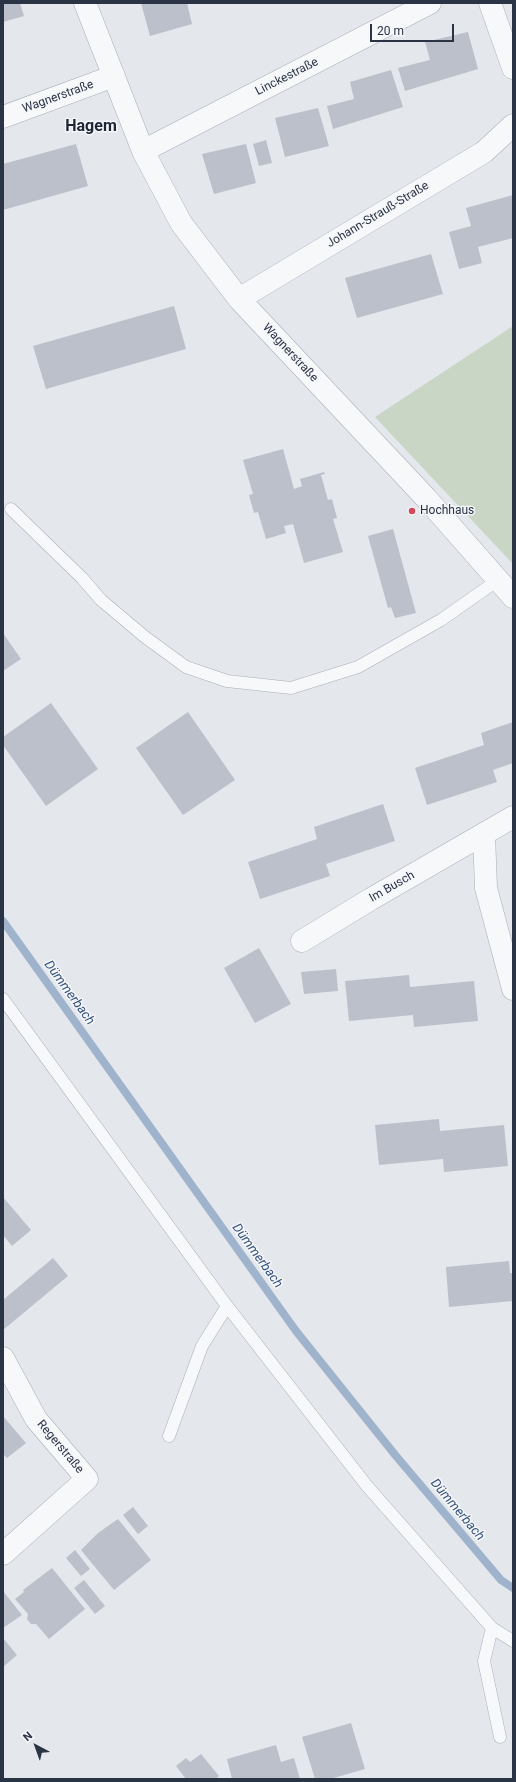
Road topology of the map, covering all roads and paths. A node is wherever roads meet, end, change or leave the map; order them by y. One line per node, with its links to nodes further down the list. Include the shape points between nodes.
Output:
1 (85, 3): 5 (street, Wagnerstraße)
2 (430, 3): 8 (street, Linckestraße)
3 (490, 3): 4 (street)
4 (513, 68)
5 (114, 76): 6 (street, Wagnerstraße); 8 (street, Wagnerstraße)
6 (3, 117)
7 (513, 125): 9 (street, Johann-Strauß-Straße, via 484,152)
8 (143, 151): 9 (street, Wagnerstraße, via 180,223)
9 (239, 299): 11 (street, Wagnerstraße, via 426,498)
10 (10, 509): 11 (lane, via 82,578 100,600 145,637 186,667 227,681 291,688 358,667 441,620)
11 (498, 580): 12 (street, Wagnerstraße)
12 (513, 597)
13 (513, 817): 14 (street, Im Busch)
14 (484, 834): 15 (street, Im Busch); 16 (street, via 486,888)
15 (302, 941)
16 (513, 989)
17 (3, 999): 18 (lane)
18 (227, 1306): 20 (lane, via 202,1346); 22 (lane, via 367,1486)
19 (3, 1358): 21 (street, Regerstraße, via 36,1419 87,1479)
20 (169, 1436)
21 (3, 1554)
22 (492, 1628): 23 (lane); 24 (lane, via 484,1662)
23 (513, 1642)
24 (500, 1737)

